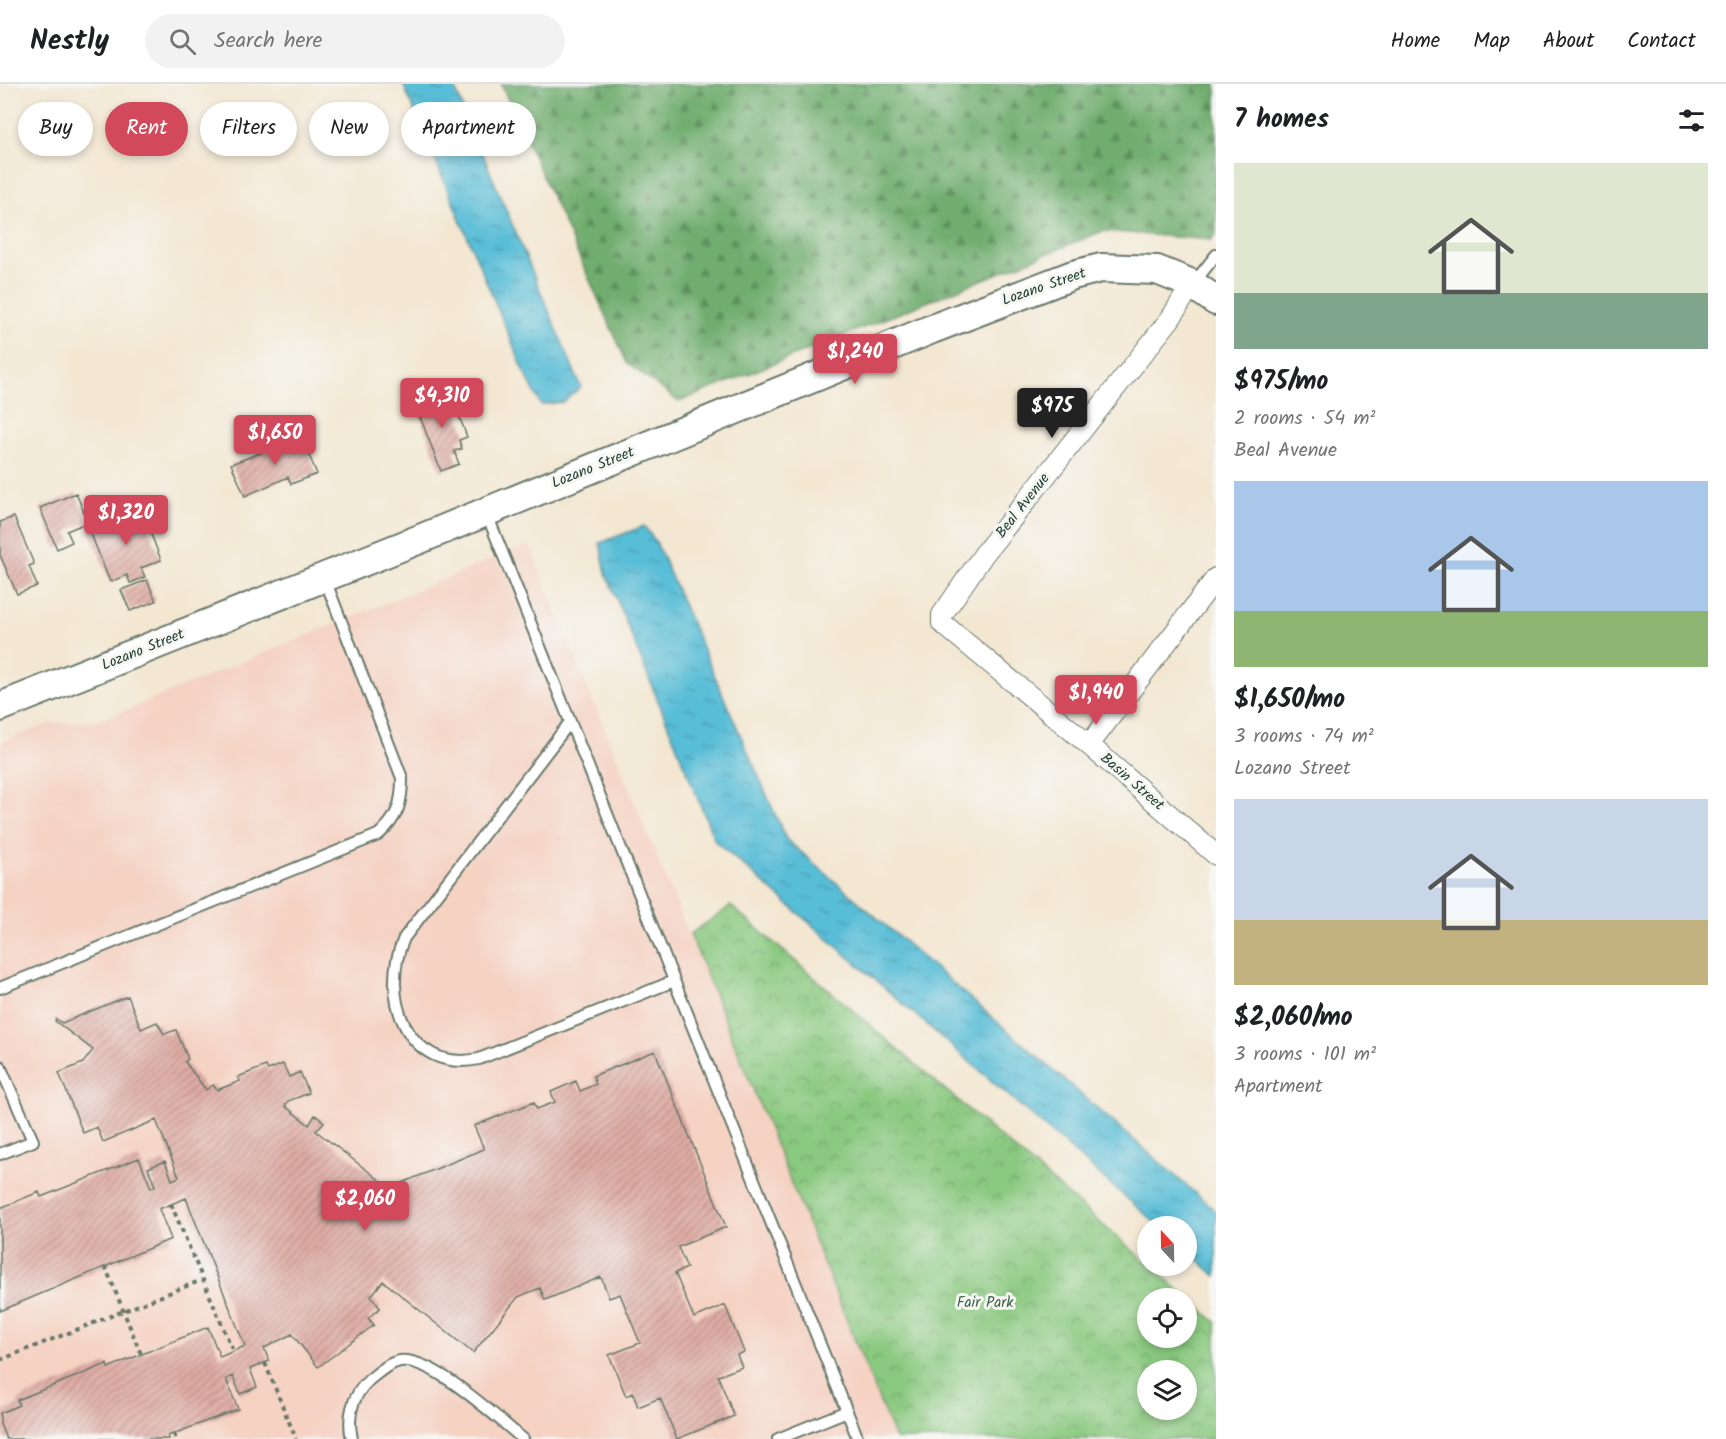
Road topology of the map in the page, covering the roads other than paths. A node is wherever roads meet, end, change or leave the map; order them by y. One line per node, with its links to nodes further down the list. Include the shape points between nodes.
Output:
1 (1216, 255): 2 (lane)
2 (1192, 284): 3 (street, Lozano Street); 4 (street, Lozano Street, via 1157,270 1101,268 1073,275); 7 (street, Beal Avenue, via 1171,318 984,554)
3 (1216, 301)
4 (486, 512): 5 (street, Lozano Street); 9 (lane)
5 (324, 577): 8 (street, Lozano Street); 13 (lane, via 402,778 402,798 389,825 378,835)
6 (1216, 578): 10 (street)
7 (942, 615): 10 (street, Basin Street, via 942,623)
8 (0, 707)
9 (570, 722): 12 (lane); 12 (lane, via 404,938 393,975 402,1017 422,1049 438,1059 460,1063 479,1059)
10 (1089, 745): 11 (street, Basin Street)
11 (1216, 855)
12 (674, 981): 16 (lane)
13 (0, 987)
14 (0, 1066): 15 (lane, via 33,1141)
15 (0, 1154)
16 (847, 1411): 19 (lane); 20 (lane)
17 (352, 1439): 18 (lane, via 352,1404 364,1385 382,1369 400,1361 435,1370)
18 (523, 1439)
19 (778, 1439)
20 (858, 1439)

